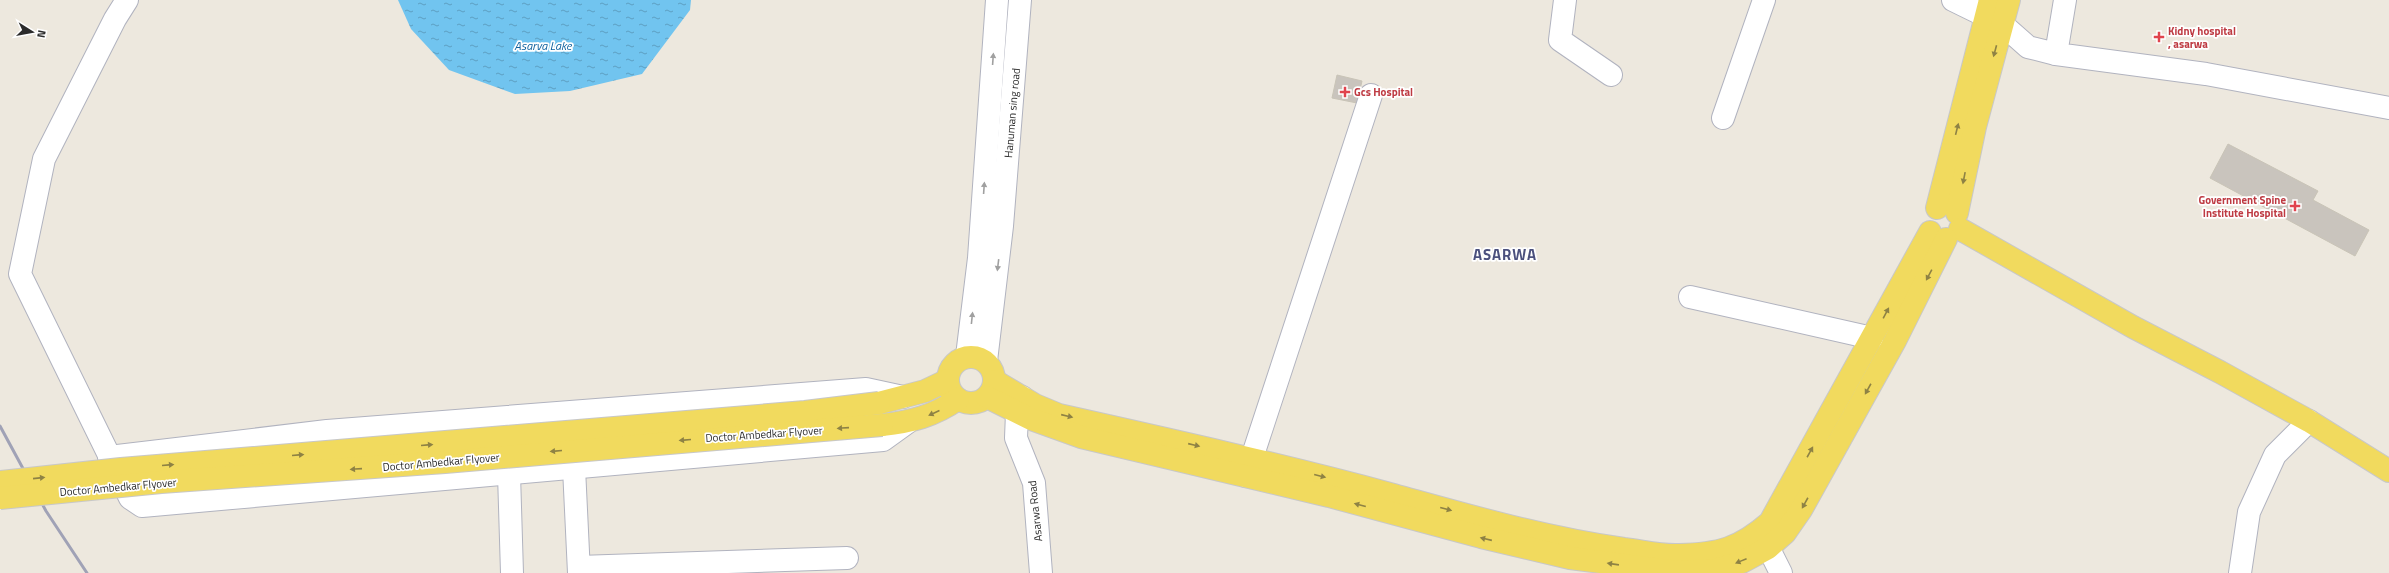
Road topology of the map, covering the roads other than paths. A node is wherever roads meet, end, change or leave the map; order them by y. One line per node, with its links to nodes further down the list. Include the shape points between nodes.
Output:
1 (127, 0): 28 (street, via 44,159 20,274)
2 (997, 0): 14 (street, one-way to 2)
3 (1020, 0): 16 (street, Hanuman sing road)
4 (1565, 0): 11 (street, via 1560,40)
5 (1764, 0): 15 (street)
6 (1953, 0): 9 (street)
7 (2009, 0): 9 (main road)
8 (2065, 0): 10 (street)
9 (1993, 13): 10 (street, via 2028,46); 17 (main road, via 1975,127)
10 (2056, 54): 13 (street, via 2206,74)
11 (1611, 75)
12 (1371, 95): 29 (street)
13 (2389, 108)
14 (989, 118): 16 (street); 20 (street, one-way to 14, via 978,258)
15 (1723, 118)
16 (1012, 119): 20 (street, Hanuman sing road, one-way to 20, via 1002,226)
17 (1946, 224): 19 (main road, one-way to 17); 26 (main road); 35 (main road, one-way to 35, via 1895,341 1801,510 1785,533)
18 (1690, 297): 19 (street)
19 (1872, 338): 35 (main road, one-way to 19, via 1770,522)
20 (977, 359): 21 (main road, via 956,362); 22 (main road, via 991,367)
21 (948, 380): 23 (main road, Doctor Ambedkar Flyover, via 925,391); 24 (main road)
22 (991, 389): 24 (main road, via 974,403); 25 (main road)
23 (903, 397): 28 (street, via 866,389 327,431); 33 (main road, Doctor Ambedkar Flyover, one-way to 23, bridge, via 121,469 758,416 879,403)
24 (958, 399): 27 (main road, Doctor Ambedkar Flyover, one-way to 27, via 929,416)
25 (1026, 409): 29 (main road, via 1081,437); 39 (street, Asarwa Road, via 1029,439 1022,450 1034,484)
26 (2309, 421): 31 (main road); 41 (street, via 2275,455 2252,505)
27 (908, 422): 30 (street, via 883,440); 34 (main road, Doctor Ambedkar Flyover, one-way to 34, bridge, via 445,462 161,482)
28 (109, 457): 32 (street, via 130,498 142,506)
29 (1249, 467): 35 (main road, via 1549,545 1570,558 1677,572 1714,570 1742,562)
30 (574, 468): 32 (street); 37 (street)
31 (2389, 471)
32 (509, 474): 38 (street)
33 (0, 482)
34 (0, 498)
35 (1764, 539): 40 (street)
36 (848, 558): 37 (street)
37 (579, 570)
38 (512, 573)
39 (1041, 573)
40 (1781, 573)
41 (2240, 573)

